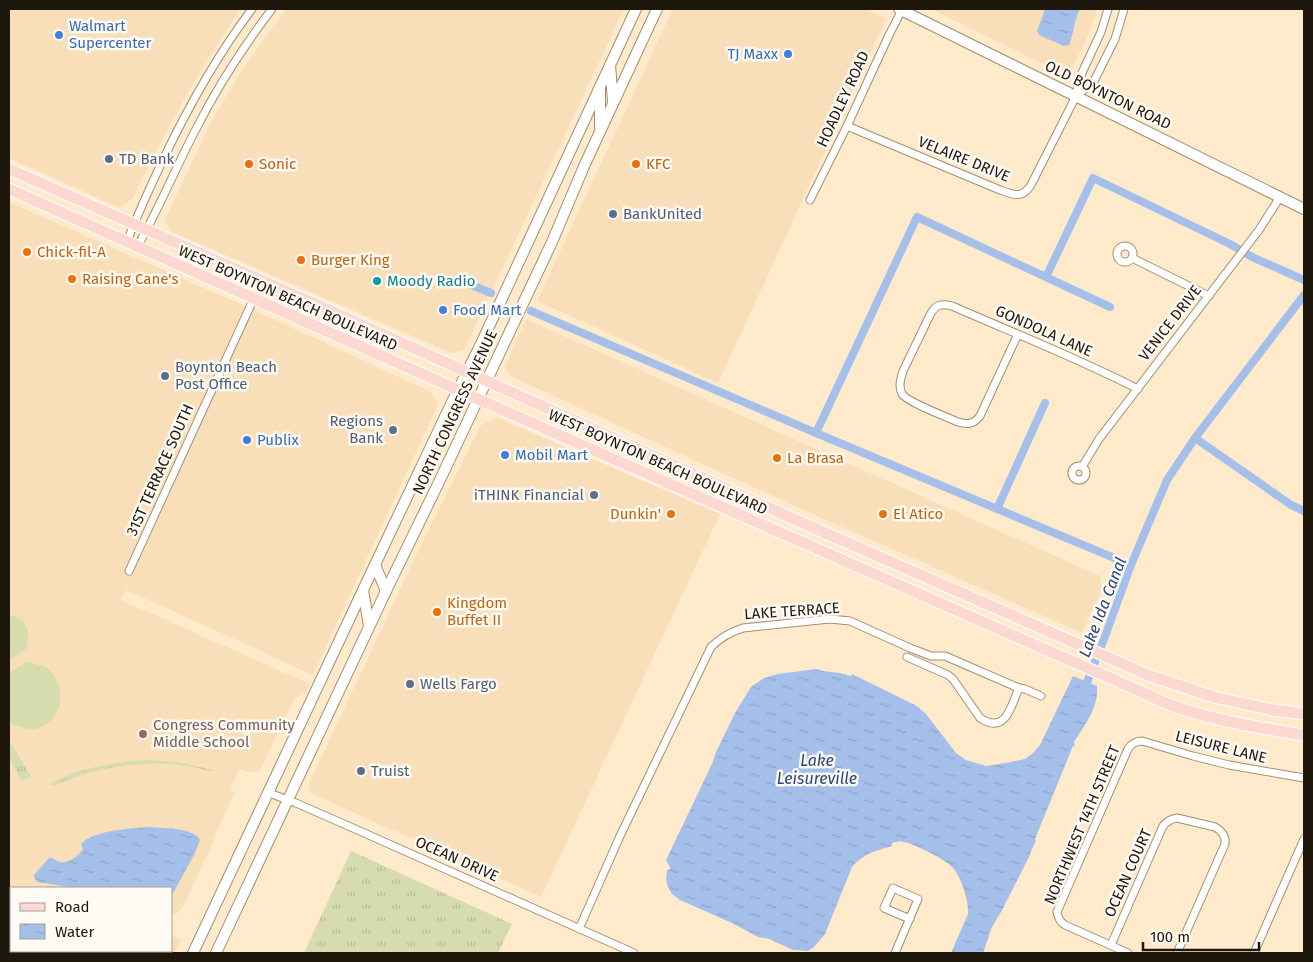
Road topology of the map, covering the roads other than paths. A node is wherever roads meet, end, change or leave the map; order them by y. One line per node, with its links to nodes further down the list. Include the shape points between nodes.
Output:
1 (252, 9): 19 (street, via 192,101)
2 (272, 9): 20 (street, via 238,55 212,99)
3 (636, 9): 8 (main road, NORTH CONGRESS AVENUE)
4 (657, 9): 11 (main road, NORTH CONGRESS AVENUE)
5 (900, 9): 10 (main road, OLD BOYNTON ROAD); 12 (street, HOADLEY ROAD)
6 (1108, 9): 10 (street, via 1080,77)
7 (1124, 9): 10 (street, via 1093,83)
8 (610, 64): 9 (main road, NORTH CONGRESS AVENUE); 11 (main road)
9 (600, 85): 13 (main road); 26 (main road, NORTH CONGRESS AVENUE)
10 (1076, 96): 12 (street, VELAIRE DRIVE, via 1031,185 1018,195); 16 (main road, OLD BOYNTON ROAD)
11 (614, 102): 13 (main road, NORTH CONGRESS AVENUE)
12 (847, 126): 17 (street, HOADLEY ROAD)
13 (600, 130): 27 (main road, NORTH CONGRESS AVENUE, via 552,242)
14 (9, 169): 19 (main road, WEST BOYNTON BEACH BOULEVARD)
15 (9, 188): 21 (main road, WEST BOYNTON BEACH BOULEVARD)
16 (1280, 197): 18 (main road, OLD BOYNTON ROAD); 23 (street, VENICE DRIVE, via 1260,230)
17 (810, 200)
18 (1304, 209)
19 (134, 224): 20 (main road, WEST BOYNTON BEACH BOULEVARD); 21 (street)
20 (147, 230): 21 (street); 26 (main road, WEST BOYNTON BEACH BOULEVARD)
21 (132, 244): 24 (main road, WEST BOYNTON BEACH BOULEVARD)
22 (1132, 258): 23 (street)
23 (1209, 296): 28 (street, VENICE DRIVE)
24 (254, 298): 29 (main road, WEST BOYNTON BEACH BOULEVARD); 37 (street, 31ST TERRACE SOUTH)
25 (1018, 334): 25 (street, GONDOLA LANE, via 976,420 964,424 958,422 910,400 902,393 900,380 932,311 939,304 952,306); 28 (street, GONDOLA LANE)
26 (467, 372): 27 (main road, WEST BOYNTON BEACH BOULEVARD); 29 (main road, NORTH CONGRESS AVENUE)
27 (486, 380): 30 (main road, NORTH CONGRESS AVENUE); 32 (main road, WEST BOYNTON BEACH BOULEVARD)
28 (1138, 389): 31 (street, VENICE DRIVE, via 1099,439)
29 (458, 390): 30 (main road, WEST BOYNTON BEACH BOULEVARD); 36 (main road, NORTH CONGRESS AVENUE)
30 (478, 398): 33 (main road, WEST BOYNTON BEACH BOULEVARD); 39 (main road, NORTH CONGRESS AVENUE)
31 (1082, 467)
32 (710, 480): 33 (main road); 34 (main road, WEST BOYNTON BEACH BOULEVARD)
33 (685, 490): 35 (main road, WEST BOYNTON BEACH BOULEVARD)
34 (738, 493): 35 (main road); 44 (main road, WEST BOYNTON BEACH BOULEVARD, via 1148,675 1214,697)
35 (712, 501): 45 (main road, WEST BOYNTON BEACH BOULEVARD, via 1176,706 1235,723)
36 (375, 565): 38 (main road, NORTH CONGRESS AVENUE); 39 (main road)
37 (129, 571)
38 (362, 590): 40 (main road); 48 (main road, NORTH CONGRESS AVENUE)
39 (386, 590): 40 (main road, NORTH CONGRESS AVENUE)
40 (369, 626): 49 (main road, NORTH CONGRESS AVENUE)
41 (907, 656): 42 (street, via 953,678 980,718 988,722 1004,720)
42 (1019, 688): 43 (street, LAKE TERRACE); 52 (street, LAKE TERRACE, via 946,656 927,655 844,620 732,631 711,647)
43 (1041, 696)
44 (1304, 714)
45 (1304, 735)
46 (1132, 744): 47 (street, LEISURE LANE, via 1142,740 1229,765); 53 (street, NORTHWEST 14TH STREET, via 1057,912 1066,926)
47 (1304, 778)
48 (269, 793): 49 (street, OCEAN DRIVE); 54 (main road, NORTH CONGRESS AVENUE)
49 (288, 800): 52 (street, OCEAN DRIVE); 55 (main road, NORTH CONGRESS AVENUE)
50 (1304, 839): 60 (street)
51 (910, 919): 51 (street, via 918,899 893,888 884,908); 57 (street)
52 (579, 929): 56 (street, OCEAN DRIVE)
53 (1110, 945): 58 (street); 59 (street, OCEAN COURT, via 1164,826 1177,818 1220,829 1225,844)
54 (193, 953)
55 (216, 953)
56 (634, 953)
57 (895, 953)
58 (1128, 953)
59 (1176, 953)
60 (1254, 953)

